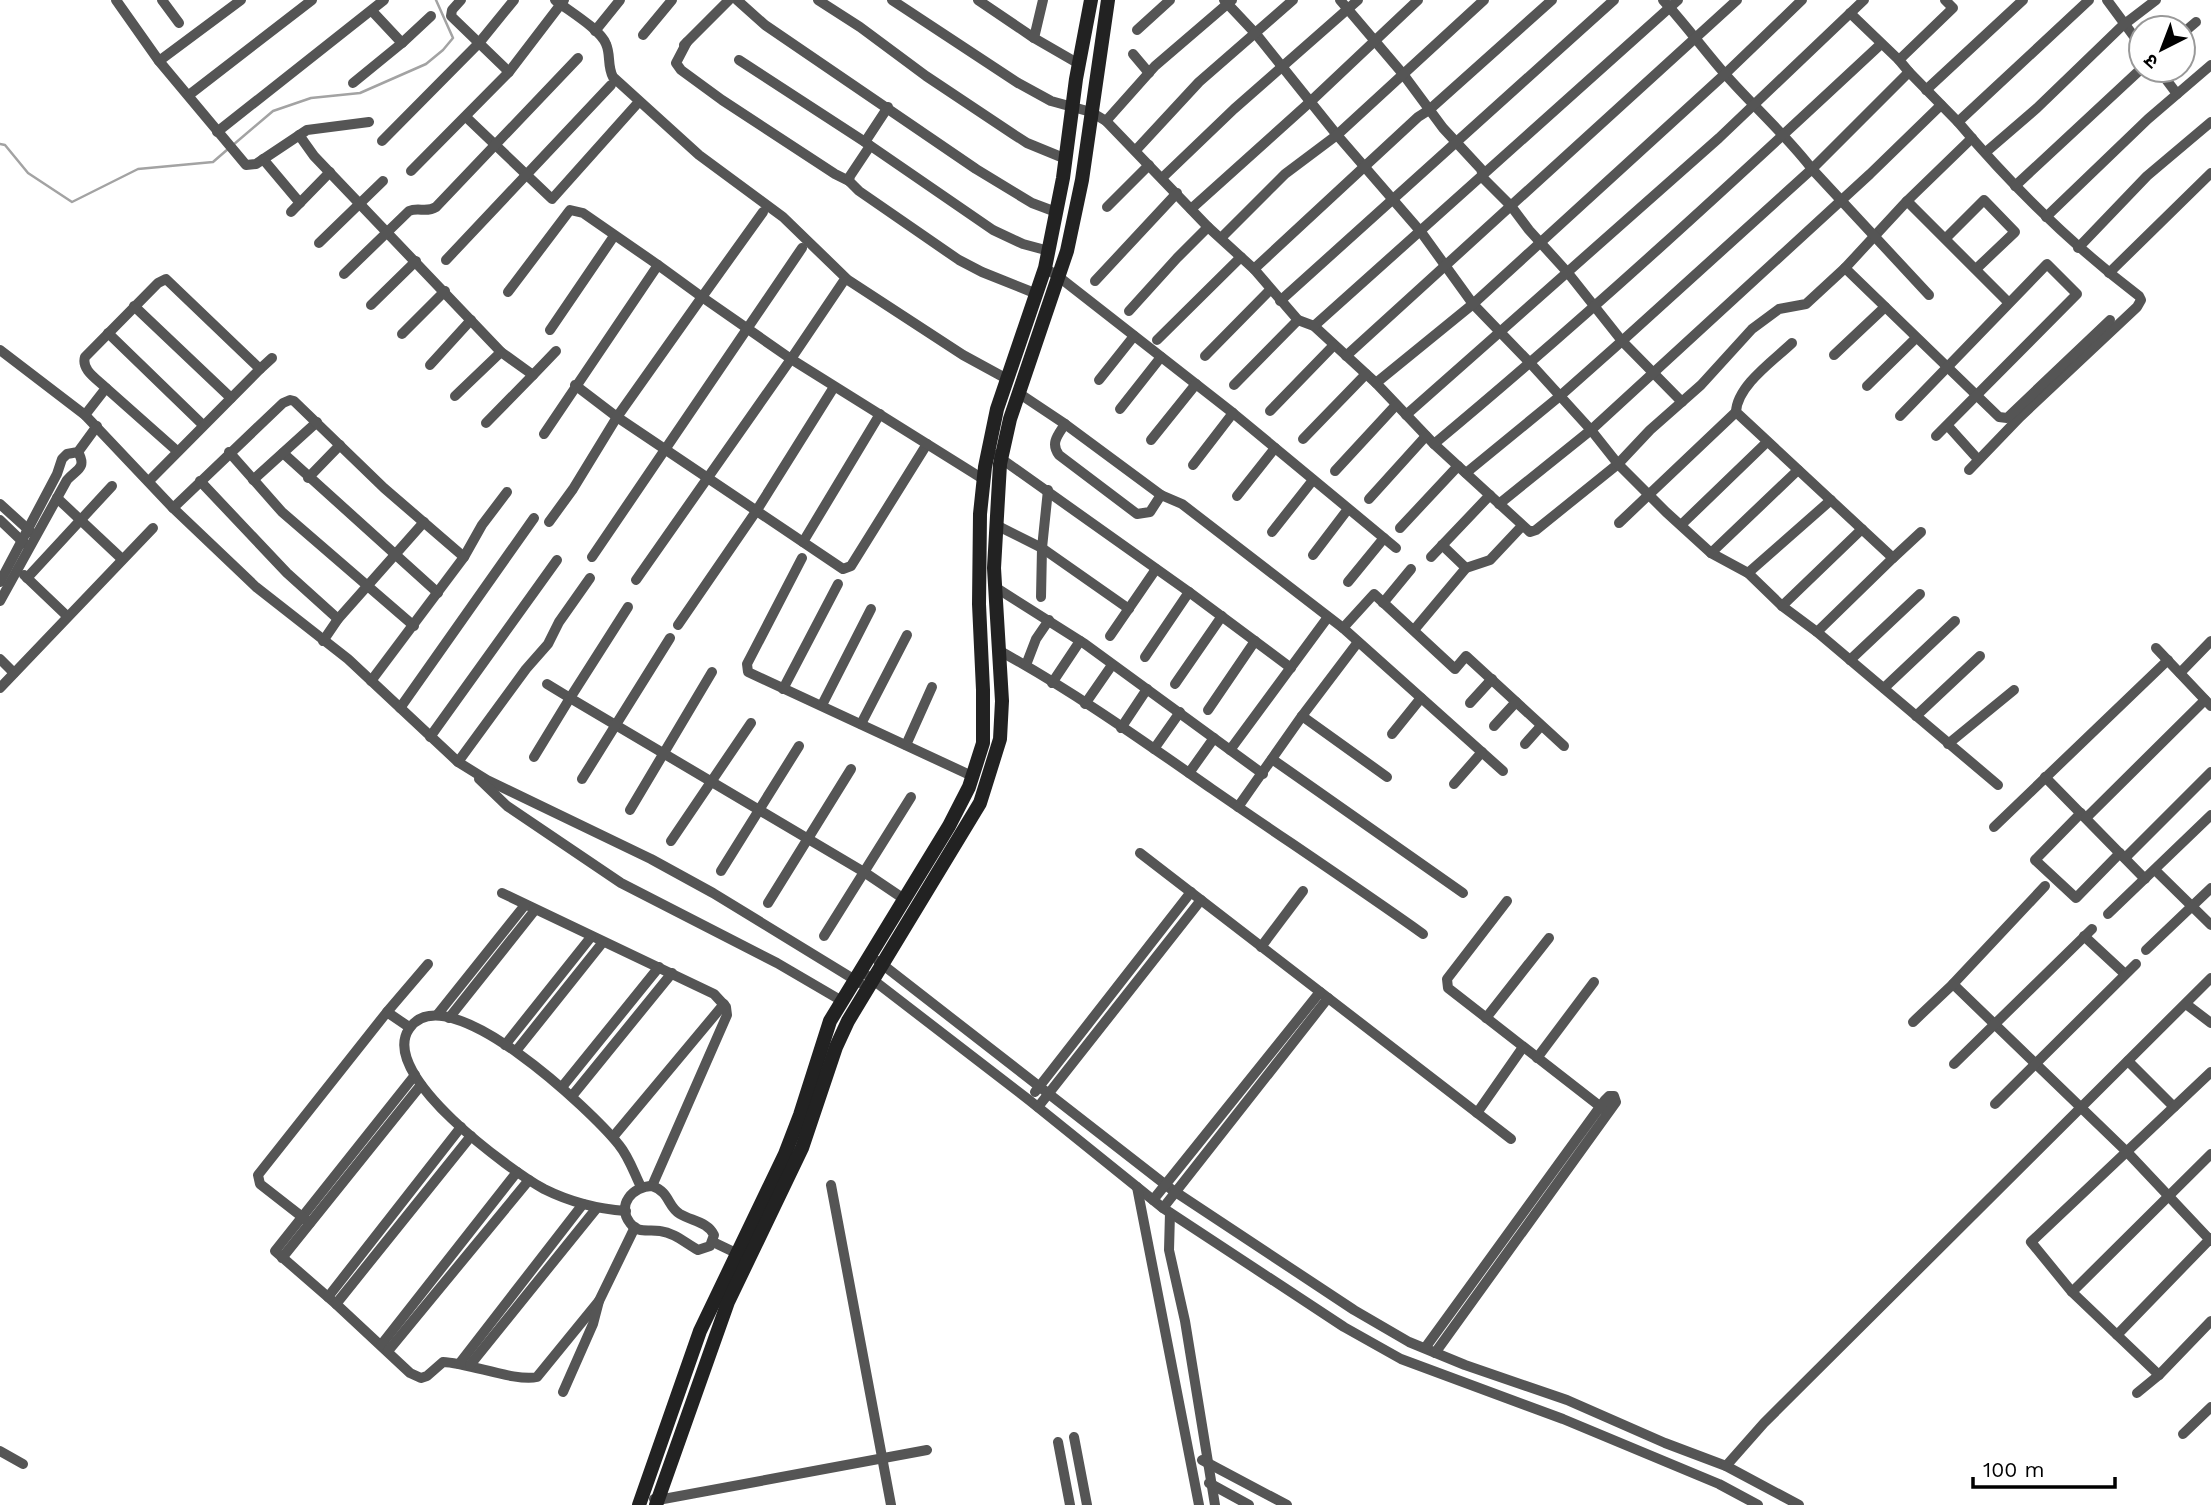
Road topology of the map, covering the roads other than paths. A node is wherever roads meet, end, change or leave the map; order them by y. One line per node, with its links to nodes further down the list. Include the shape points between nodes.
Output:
1 (116, 0): 62 (street)
2 (162, 0): 43 (street)
3 (241, 0): 62 (street)
4 (313, 0): 77 (street)
5 (384, 0): 40 (street)
6 (461, 0): 55 (street, via 450,16)
7 (514, 0): 55 (street)
8 (620, 0): 47 (street)
9 (672, 0): 49 (street)
10 (729, 0): 53 (street)
11 (737, 0): 82 (street, via 765,25)
12 (818, 0): 103 (street, via 1027,143)
13 (892, 0): 83 (street, via 1018,83)
14 (978, 0): 38 (street)
15 (1043, 0): 51 (street)
16 (1091, 0): 63 (main road)
17 (1108, 0): 85 (main road)
18 (1170, 0): 46 (street)
19 (1293, 0): 48 (street)
20 (1340, 0): 39 (street)
21 (1358, 0): 39 (street)
22 (1418, 0): 52 (street)
23 (1484, 0): 69 (street)
24 (1552, 0): 84 (street)
25 (1614, 0): 97 (street)
26 (1737, 0): 50 (street)
27 (1802, 0): 70 (street)
28 (1864, 0): 41 (street)
29 (1962, 0): 37 (street)
30 (2023, 0): 75 (street)
31 (2089, 0): 90 (street)
32 (2108, 0): 44 (street)
33 (2156, 0): 44 (street)
34 (560, 1): 47 (street); 66 (street)
35 (1228, 1): 48 (street); 68 (street)
36 (1670, 3): 50 (street); 111 (street)
37 (1949, 4): 61 (street)
38 (996, 6): 51 (street)
39 (1348, 9): 52 (street); 65 (street)
40 (372, 11): 54 (street); 94 (street)
41 (1850, 13): 56 (street); 80 (street)
42 (431, 16): 54 (street)
43 (178, 23)
44 (2125, 24): 45 (street); 101 (street)
45 (2127, 27)
46 (1137, 30)
47 (595, 32): 201 (street, via 606,42 614,76 699,155 783,217 848,281)
48 (1256, 34): 65 (street); 100 (street, via 1199,82)
49 (643, 35)
50 (1697, 37): 70 (street); 122 (street)
51 (1034, 38): 63 (street)
52 (1376, 41): 69 (street); 78 (street)
53 (687, 42): 58 (street); 114 (street, via 677,62 681,70)
54 (402, 43): 72 (street)
55 (479, 43): 66 (street); 96 (street)
56 (1881, 44): 61 (street); 93 (street)
57 (1133, 54): 68 (street)
58 (673, 57)
59 (578, 58): 99 (street)
60 (739, 60): 98 (street)
61 (1899, 60): 67 (street)
62 (159, 61): 77 (street)
63 (1079, 64): 83 (main road)
64 (2211, 65): 76 (street)
65 (1282, 69): 78 (street); 112 (street)
66 (509, 72): 86 (street)
67 (1909, 72): 75 (street); 106 (street)
68 (1149, 73): 87 (street)
69 (1403, 74): 84 (street); 92 (street)
70 (1725, 74): 80 (street); 136 (street)
71 (2127, 82): 115 (street)
72 (353, 83)
73 (2170, 84): 76 (street)
74 (611, 85): 110 (street)
75 (1926, 90): 81 (street)
76 (2177, 94): 128 (street)
77 (189, 95): 94 (street)
78 (1310, 102): 92 (street); 124 (street)
79 (636, 105): 110 (street, via 554,198)
80 (1753, 105): 93 (street); 150 (street)
81 (1941, 105): 90 (street); 118 (street)
82 (888, 107): 98 (street); 127 (street, via 976,169)
83 (1072, 107): 85 (street); 103 (main road)
84 (1429, 110): 97 (street); 105 (street)
85 (1091, 113): 87 (street); 153 (main road, via 1077,211)
86 (466, 117): 99 (street); 107 (street)
87 (1105, 121): 100 (street)
88 (2211, 121): 139 (street, via 2147,176)
89 (369, 122): 91 (street, via 319,127)
90 (1958, 122): 95 (street)
91 (299, 135): 102 (street); 108 (street)
92 (1337, 135): 105 (street); 133 (street, via 1285,174)
93 (1782, 136): 106 (street); 167 (street)
94 (221, 137): 102 (street, via 251,166)
95 (1972, 138): 101 (street); 119 (street)
96 (382, 141)
97 (1456, 142): 111 (street); 117 (street)
98 (867, 144): 114 (street); 140 (street, via 993,230)
99 (495, 146): 110 (street); 130 (street, via 436,207 409,211)
100 (1136, 150): 104 (street)
101 (1986, 152): 115 (street)
102 (263, 159): 120 (street)
103 (1066, 159): 127 (main road)
104 (1149, 165): 112 (street); 123 (street)
105 (1364, 166): 117 (street); 148 (street)
106 (1812, 170): 118 (street); 182 (street)
107 (411, 171)
108 (330, 172): 120 (street); 121 (street)
109 (2211, 173): 151 (street)
110 (527, 176): 142 (street)
111 (1483, 176): 122 (street); 131 (street)
112 (1162, 178): 116 (street)
113 (383, 181): 121 (street)
114 (849, 181): 159 (street, via 959,260)
115 (2015, 186): 128 (street)
116 (1177, 193): 124 (street); 154 (street)
117 (1393, 198): 131 (street); 162 (street)
118 (1840, 200): 134 (street); 198 (street)
119 (1907, 201): 134 (street); 135 (street)
120 (300, 203): 125 (street)
121 (359, 203): 130 (street); 137 (street)
122 (1511, 206): 136 (street); 145 (street)
123 (1107, 207)
124 (1191, 209): 129 (street)
125 (292, 212)
126 (763, 212): 161 (street)
127 (1056, 212): 140 (main road)
128 (2046, 217): 139 (street)
129 (1208, 227): 133 (street); 169 (street)
130 (387, 232): 143 (street); 152 (street)
131 (1421, 232): 145 (street); 173 (street)
132 (614, 236): 144 (street); 158 (street, via 583,213 570,210); 175 (street)
133 (1221, 238): 141 (street)
134 (1874, 238): 147 (street); 160 (street)
135 (1946, 238): 149 (street); 149 (street, via 1984,200 1992,208 2015,232)
136 (1539, 241): 150 (street); 164 (street)
137 (319, 243)
138 (802, 248): 174 (street)
139 (2078, 248): 151 (street)
140 (1049, 251): 146 (main road)
141 (1241, 257): 148 (street); 181 (street)
142 (446, 260)
143 (416, 261): 157 (street); 165 (street)
144 (658, 265): 161 (street); 206 (street)
145 (1447, 267): 164 (street); 190 (street)
146 (1045, 268): 153 (street); 159 (main road)
147 (1845, 268): 168 (street); 215 (street, via 1806,304 1779,309 1752,329)
148 (1254, 269): 156 (street)
149 (1976, 269): 163 (street)
150 (1568, 273): 167 (street); 177 (street)
151 (2109, 273): 254 (street, via 2139,296 2140,304)
152 (344, 274)
153 (1059, 277): 179 (street); 210 (main road)
154 (1095, 281)
155 (843, 282): 193 (street)
156 (1270, 290): 162 (street); 189 (street)
157 (445, 291): 170 (street); 178 (street)
158 (508, 292)
159 (1037, 294): 201 (main road)
160 (1929, 295)
161 (702, 297): 174 (street); 225 (street)
162 (1280, 301): 171 (street)
163 (2008, 302): 196 (street); 213 (street, via 2047,264 2077,293)
164 (1473, 304): 177 (street); 203 (street)
165 (371, 305)
166 (134, 306): 176 (street); 197 (street, via 166,279); 214 (street)
167 (1594, 307): 182 (street); 194 (street)
168 (1885, 307): 180 (street); 188 (street)
169 (1129, 311)
170 (471, 320): 187 (street); 195 (street)
171 (1298, 320): 173 (street); 205 (street)
172 (2110, 320): 213 (street, via 2007,418 1999,417)
173 (1314, 326): 184 (street)
174 (746, 329): 193 (street); 242 (street)
175 (550, 330)
176 (108, 333): 209 (street, via 83,363); 229 (street)
177 (1501, 333): 194 (street); 223 (street)
178 (402, 334)
179 (1133, 336): 191 (street); 202 (street)
180 (1916, 338): 196 (street); 207 (street)
181 (1157, 340)
182 (1622, 341): 198 (street); 212 (street)
183 (1792, 343): 219 (street, via 1741,391)
184 (1334, 345): 190 (street); 218 (street)
185 (0, 350): 222 (street)
186 (556, 351): 200 (street)
187 (501, 352): 200 (street); 211 (street)
188 (1834, 355)
189 (1205, 356)
190 (1346, 356): 199 (street)
191 (1161, 357): 204 (street); 217 (street)
192 (272, 358): 197 (street)
193 (791, 359): 208 (street); 257 (street)
194 (1531, 363): 212 (street); 237 (street)
195 (430, 365)
196 (1947, 368): 213 (street); 224 (street)
197 (260, 369): 214 (street)
198 (1653, 372): 215 (street); 232 (street)
199 (1366, 374): 203 (street); 235 (street)
200 (533, 375): 227 (street)
201 (1007, 379): 243 (main road)
202 (1099, 380)
203 (1376, 383): 216 (street)
204 (1196, 384): 221 (street); 236 (street)
205 (1234, 385)
206 (575, 386): 225 (street); 233 (street)
207 (1867, 386)
208 (834, 387): 220 (street); 277 (street)
209 (106, 388): 222 (street); 244 (street)
210 (1020, 394): 228 (street); 249 (main road)
211 (455, 396)
212 (1560, 396): 232 (street); 252 (street)
213 (1978, 396): 231 (street)
214 (231, 398): 229 (street)
215 (1682, 402): 250 (street)
216 (1396, 405): 223 (street); 255 (street)
217 (1120, 408)
218 (1270, 411)
219 (1736, 412): 238 (street); 266 (street)
220 (880, 414): 239 (street); 294 (street)
221 (1233, 414): 241 (street); 251 (street)
222 (85, 415): 230 (street)
223 (1406, 415): 237 (street)
224 (1900, 416)
225 (617, 417): 242 (street); 282 (street)
226 (317, 422): 240 (street); 246 (street, via 294,401 285,401); 247 (street)
227 (486, 423)
228 (1065, 424): 267 (street); 267 (street, via 1055,440 1055,450 1138,514 1146,514)
229 (203, 425): 244 (street)
230 (97, 426): 245 (street); 261 (street)
231 (1948, 426): 234 (street); 248 (street)
232 (1591, 429): 250 (street); 274 (street)
233 (544, 434)
234 (1936, 436)
235 (1303, 439)
236 (1151, 440)
237 (1430, 440): 252 (street); 271 (street)
238 (1767, 442): 253 (street); 285 (street)
239 (927, 444): 258 (street); 294 (street, via 849,568 843,569)
240 (340, 445): 256 (street); 281 (street)
241 (1275, 448): 260 (street); 269 (street)
242 (664, 449): 257 (street); 303 (street)
243 (988, 449): 249 (street); 258 (main road)
244 (177, 451): 261 (street)
245 (78, 452): 270 (street, via 81,468); 292 (street, via 64,456)
246 (229, 452): 259 (street); 262 (street)
247 (283, 453): 256 (street); 259 (street)
248 (1975, 456)
249 (1002, 458): 264 (street); 284 (main road)
250 (1618, 464): 266 (street); 286 (street, via 1536,530 1530,532)
251 (1193, 465)
252 (1462, 470): 268 (street); 288 (street)
253 (1798, 470): 272 (street); 299 (street)
254 (1969, 470)
255 (1335, 471)
256 (308, 478): 300 (street)
257 (708, 479): 277 (street); 316 (street)
258 (983, 479): 414 (main road, via 979,591 983,743)
259 (253, 480): 320 (street, via 282,512)
260 (1313, 480): 276 (street); 290 (street)
261 (149, 481): 275 (street)
262 (200, 481): 275 (street); 335 (street, via 287,573)
263 (112, 486): 280 (street)
264 (1048, 490): 297 (street); 311 (street)
265 (507, 492): 302 (street)
266 (1649, 494): 283 (street); 285 (street)
267 (1161, 495): 334 (street, via 1182,504)
268 (1490, 495): 274 (street); 296 (street)
269 (1237, 496)
270 (57, 498): 280 (street); 292 (street)
271 (1369, 499)
272 (1831, 500): 289 (street); 313 (street)
273 (0, 504): 292 (street)
274 (1499, 504): 286 (street)
275 (173, 508): 346 (street, via 256,587)
276 (1348, 509): 293 (street); 301 (street)
277 (757, 510): 294 (street); 339 (street)
278 (534, 518): 382 (street)
279 (0, 520): 295 (street)
280 (81, 520): 307 (street); 314 (street)
281 (424, 522): 300 (street); 302 (street)
282 (549, 522)
283 (1619, 523)
284 (996, 525): 297 (street); 321 (main road)
285 (1681, 525): 299 (street)
286 (1522, 526): 310 (street, via 1490,560)
287 (153, 528): 307 (street)
288 (1400, 528)
289 (1862, 529): 306 (street); 328 (street)
290 (1272, 532)
291 (1920, 532): 306 (street)
292 (32, 533): 295 (street)
293 (1384, 538): 298 (street); 318 (street)
294 (803, 542)
295 (26, 544): 309 (street)
296 (1443, 545): 304 (street); 310 (street)
297 (1042, 548): 325 (street); 331 (street)
298 (1396, 548)
299 (1711, 553): 313 (street)
300 (395, 554): 320 (street); 323 (street)
301 (1313, 555)
302 (464, 556): 323 (street)
303 (592, 557)
304 (1432, 557)
305 (803, 558): 372 (street, via 746,668)
306 (1894, 558): 342 (street)
307 (122, 559): 332 (street)
308 (557, 560): 394 (street)
309 (14, 566): 314 (street); 317 (street); 326 (street)
310 (1466, 568): 341 (street)
311 (1156, 569): 322 (street); 331 (street)
312 (1411, 569): 327 (street)
313 (1748, 573): 328 (street)
314 (27, 578): 332 (street)
315 (590, 578): 407 (street, via 548,644)
316 (636, 580)
317 (0, 582)
318 (1348, 582)
319 (838, 584): 372 (street)
320 (368, 585): 335 (street); 338 (street)
321 (995, 587): 336 (street); 352 (main road)
322 (1189, 592): 333 (street); 354 (street)
323 (438, 593): 338 (street)
324 (1920, 594): 356 (street)
325 (1041, 597)
326 (0, 601)
327 (1383, 603): 340 (street, via 1374,594); 341 (street)
328 (1782, 606): 342 (street)
329 (628, 607): 375 (street)
330 (871, 609): 380 (street)
331 (1129, 609): 344 (street)
332 (67, 616): 362 (street)
333 (1222, 616): 348 (street); 368 (street)
334 (1328, 617): 340 (street); 360 (street)
335 (338, 619): 346 (street)
336 (1049, 620): 347 (street); 358 (street)
337 (1955, 621): 371 (street)
338 (414, 625): 365 (street)
339 (678, 625)
340 (1343, 628): 349 (street)
341 (1414, 630): 364 (street, via 1455,669 1466,656)
342 (1817, 632): 356 (street)
343 (908, 635): 389 (street)
344 (1110, 636)
345 (670, 638): 388 (street)
346 (323, 641): 365 (street)
347 (1080, 641): 359 (street); 366 (street)
348 (1255, 641): 360 (street); 383 (street)
349 (1358, 642): 376 (street); 385 (street)
350 (2211, 642): 363 (street)
351 (2156, 648): 357 (street)
352 (998, 650): 358 (street); 460 (main road, via 1000,739 987,784)
353 (1980, 656): 386 (street)
354 (1144, 657)
355 (0, 659): 362 (street)
356 (1850, 660): 371 (street)
357 (2168, 660): 363 (street); 416 (street)
358 (1026, 665): 366 (street)
359 (1112, 665): 373 (street); 381 (street)
360 (1291, 668): 402 (street)
361 (712, 672): 404 (street)
362 (14, 673): 370 (street)
363 (2180, 673): 379 (street)
364 (1492, 679): 377 (street); 378 (street)
365 (371, 681): 382 (street)
366 (1052, 683): 381 (street)
367 (548, 684): 375 (street)
368 (1175, 684)
369 (932, 687): 398 (street)
370 (0, 688)
371 (1884, 688): 386 (street)
372 (783, 689): 380 (street)
373 (1147, 689): 384 (street); 392 (street)
374 (2014, 690): 397 (street)
375 (570, 698): 388 (street); 405 (street)
376 (1421, 698): 393 (street); 403 (street)
377 (1516, 702): 390 (street); 391 (street)
378 (1470, 703)
379 (2208, 703): 426 (street)
380 (822, 705): 389 (street)
381 (1085, 705): 392 (street)
382 (400, 708): 394 (street)
383 (1208, 710)
384 (1180, 712): 395 (street); 401 (street)
385 (1302, 716): 406 (street); 415 (street)
386 (1916, 716): 397 (street)
387 (751, 723): 418 (street)
388 (616, 724): 404 (street); 417 (street)
389 (861, 724): 398 (street)
390 (1494, 726)
391 (1541, 726): 396 (street); 400 (street)
392 (1121, 728): 401 (street)
393 (1392, 734)
394 (430, 737): 407 (street)
395 (1214, 738): 402 (street); 412 (street)
396 (1525, 744)
397 (1948, 744): 420 (street)
398 (906, 745): 414 (street)
399 (799, 746): 424 (street)
400 (1564, 746)
401 (1154, 749): 412 (street)
402 (1230, 750): 413 (street)
403 (1482, 752): 409 (street); 419 (street)
404 (664, 753): 418 (street); 423 (street)
405 (534, 757)
406 (1272, 759): 413 (street); 440 (street)
407 (458, 762): 410 (street)
408 (851, 769): 428 (street)
409 (1503, 771)
410 (474, 772): 464 (street, via 651,859); 470 (street, via 507,806 621,883)
411 (2211, 772): 431 (street)
412 (1189, 773): 422 (street)
413 (1263, 774): 422 (street)
414 (972, 776): 442 (main road, via 949,826)
415 (1387, 777)
416 (2045, 777): 426 (street); 427 (street)
417 (582, 779)
418 (712, 782): 424 (street); 429 (street)
419 (1454, 784)
420 (1998, 785)
421 (911, 797): 434 (street)
422 (1238, 807): 450 (street)
423 (630, 810)
424 (760, 810): 428 (street); 433 (street)
425 (2211, 814): 432 (street)
426 (2083, 816): 431 (street); 431 (street, via 2035,860 2076,898)
427 (1994, 827)
428 (808, 839): 434 (street); 445 (street)
429 (671, 841)
430 (1140, 853): 439 (street)
431 (2122, 856): 435 (street)
432 (2155, 870): 435 (street); 446 (street)
433 (722, 871)
434 (864, 872): 442 (street); 451 (street)
435 (2145, 879): 448 (street)
436 (2045, 886): 468 (street)
437 (2211, 888): 446 (street)
438 (1303, 891): 455 (street)
439 (1191, 892): 443 (street); 491 (street)
440 (1463, 893)
441 (502, 894): 447 (street)
442 (904, 899): 457 (main road)
443 (1201, 900): 455 (street); 493 (street)
444 (1507, 901): 476 (street, via 1447,979 1448,988)
445 (768, 904)
446 (2192, 906): 449 (street); 456 (street)
447 (530, 908): 452 (street); 474 (street); 475 (street)
448 (2108, 914)
449 (2211, 925)
450 (1423, 934)
451 (824, 936)
452 (591, 937): 454 (street); 481 (street)
453 (1549, 937): 476 (street)
454 (603, 942): 461 (street); 483 (street)
455 (1261, 947): 469 (street)
456 (2146, 950)
457 (870, 956): 460 (street); 464 (main road)
458 (428, 964): 473 (street)
459 (2136, 964): 463 (street)
460 (883, 965): 467 (main road); 491 (street)
461 (659, 967): 462 (street); 492 (street)
462 (672, 973): 471 (street); 494 (street)
463 (2125, 974): 479 (street, via 2088,933); 487 (street)
464 (858, 976): 467 (street); 470 (main road)
465 (2211, 978): 472 (street)
466 (1594, 982): 484 (street)
467 (871, 984): 495 (street); 547 (main road, via 836,1047 802,1148 728,1302)
468 (1953, 984): 477 (street); 479 (street)
469 (1324, 995): 499 (street); 511 (street)
470 (842, 1001): 521 (main road, via 830,1021 794,1132)
471 (724, 1004): 502 (street); 509 (street, via 727,1015)
472 (2186, 1004): 478 (street); 485 (street)
473 (387, 1012): 480 (street); 517 (street, via 258,1175 260,1184)
474 (437, 1015): 475 (street); 480 (street, via 419,1018)
475 (449, 1018): 481 (street)
476 (1486, 1018): 482 (street)
477 (1913, 1021)
478 (2211, 1023)
479 (1994, 1025): 486 (street); 487 (street)
480 (409, 1027): 489 (street, via 404,1046)
481 (505, 1045): 483 (street)
482 (1522, 1046): 484 (street); 499 (street)
483 (516, 1051): 492 (street)
484 (1537, 1058): 528 (street, via 1604,1110)
485 (2127, 1061): 497 (street); 498 (street)
486 (1954, 1064)
487 (2034, 1065): 496 (street); 498 (street)
488 (2211, 1072): 497 (street)
489 (415, 1075): 490 (street); 517 (street)
490 (421, 1085): 500 (street); 517 (street)
491 (1038, 1086): 493 (street); 495 (street)
492 (562, 1087): 494 (street)
493 (1048, 1094): 495 (street); 511 (street)
494 (572, 1096): 502 (street)
495 (1033, 1104): 510 (street)
496 (1996, 1104)
497 (2174, 1107): 504 (street)
498 (2081, 1108): 504 (street); 543 (street)
499 (1477, 1113): 503 (street)
500 (460, 1127): 501 (street); 523 (street)
501 (471, 1136): 506 (street); 523 (street)
502 (613, 1137): 509 (street)
503 (1511, 1139)
504 (2128, 1153): 512 (street); 522 (street, via 2031,1242)
505 (2211, 1154): 512 (street)
506 (517, 1172): 507 (street); 527 (street)
507 (529, 1180): 513 (street); 527 (street)
508 (831, 1185): 540 (street)
509 (646, 1187): 516 (street, via 631,1193); 520 (street, via 665,1193 678,1213 710,1228)
510 (1137, 1187): 514 (street); 539 (street)
511 (1170, 1188): 514 (street); 528 (street, via 1354,1310)
512 (2169, 1196): 519 (street); 522 (street)
513 (583, 1204): 515 (street); 529 (street)
514 (1162, 1207): 541 (street); 555 (street, via 1344,1327 1401,1359 1563,1419)
515 (596, 1209): 516 (street); 529 (street)
516 (625, 1211): 518 (street)
517 (306, 1220): 523 (street, via 279,1255)
518 (635, 1227): 520 (street, via 662,1231 698,1250); 524 (street)
519 (2210, 1239): 526 (street)
520 (713, 1242): 521 (street)
521 (737, 1252): 546 (main road, via 700,1331)
522 (2072, 1292): 526 (street)
523 (332, 1300): 527 (street)
524 (599, 1301): 529 (street, via 537,1377); 531 (street)
525 (2211, 1321): 530 (street)
526 (2118, 1335): 530 (street)
527 (384, 1348): 529 (street, via 421,1378 443,1362)
528 (1430, 1351): 543 (street, via 1567,1400)
529 (464, 1364)
530 (2158, 1375): 532 (street)
531 (562, 1392)
532 (2137, 1393)
533 (2211, 1407): 534 (street)
534 (2183, 1434)
535 (1074, 1437): 550 (street)
536 (1058, 1442): 549 (street)
537 (927, 1450): 540 (street)
538 (0, 1451): 542 (street)
539 (1189, 1455): 541 (street); 544 (street)
540 (883, 1458): 547 (street); 548 (street)
541 (1207, 1462): 545 (street); 554 (street)
542 (23, 1464)
543 (1726, 1466): 556 (street)
544 (1194, 1476): 545 (street); 551 (street)
545 (1210, 1483): 552 (street); 553 (street)
546 (641, 1499): 547 (street)
547 (657, 1502)
548 (891, 1505)
549 (1070, 1505)
550 (1087, 1505)
551 (1199, 1505)
552 (1215, 1505)
553 (1249, 1505)
554 (1287, 1505)
555 (1758, 1505)
556 (1799, 1505)

